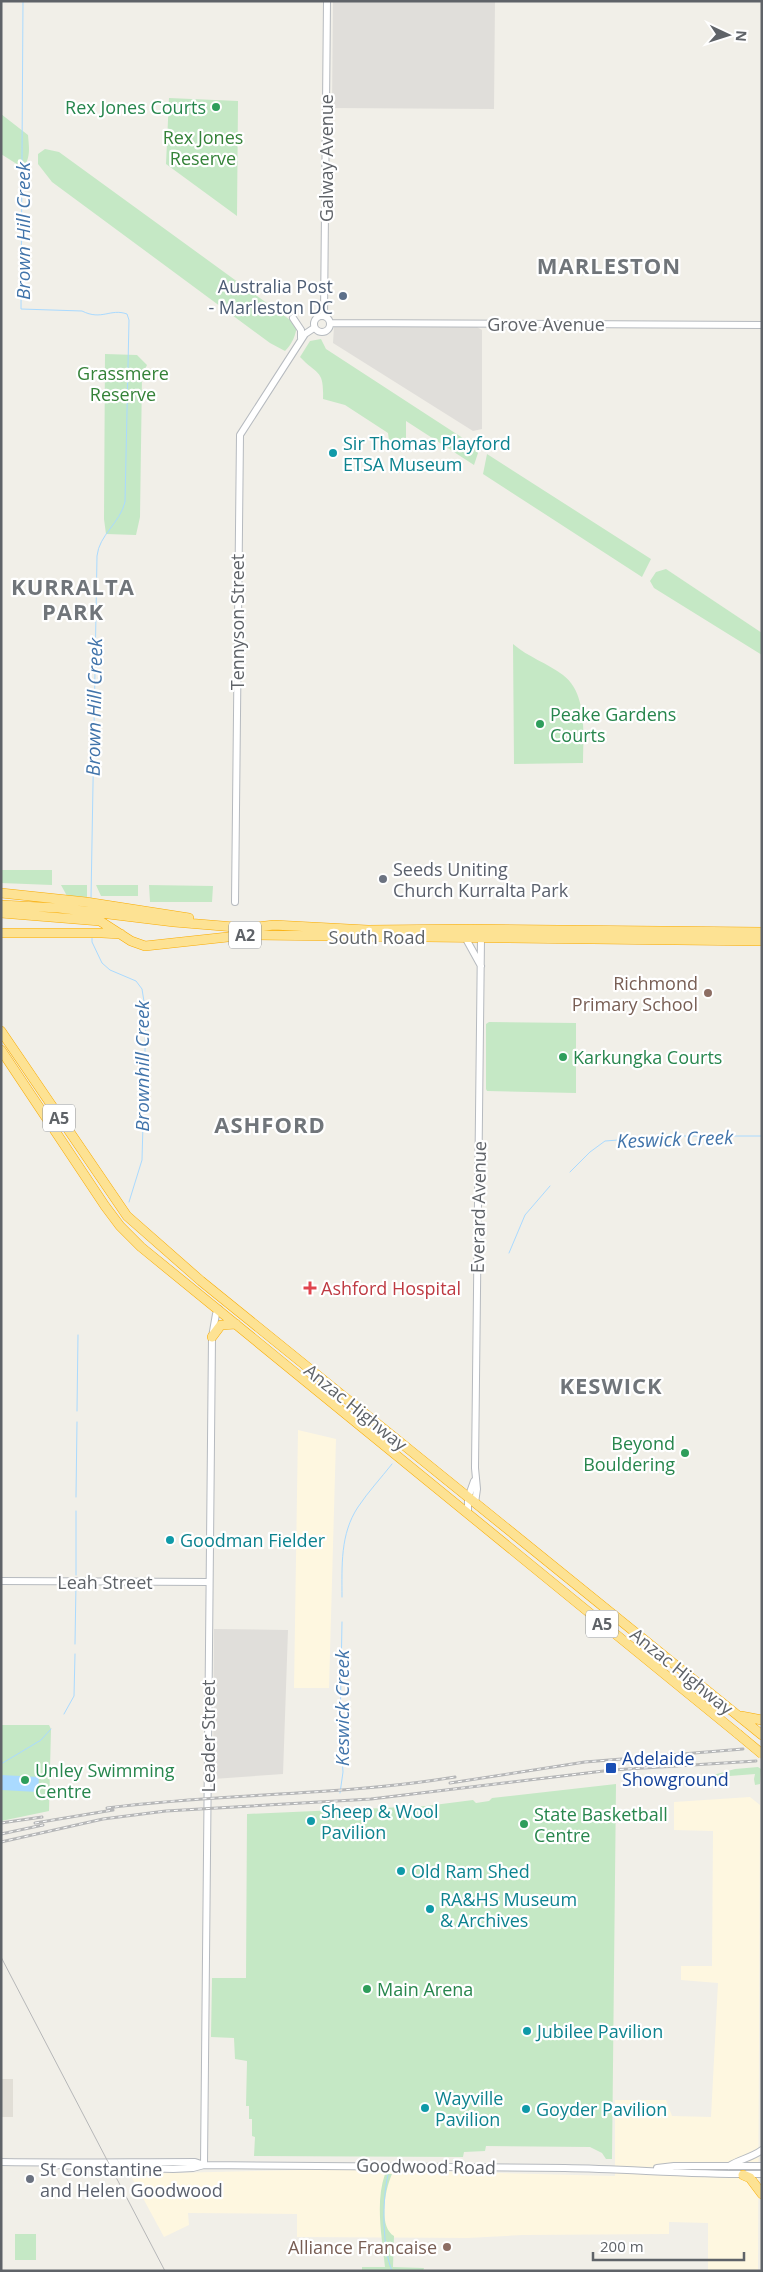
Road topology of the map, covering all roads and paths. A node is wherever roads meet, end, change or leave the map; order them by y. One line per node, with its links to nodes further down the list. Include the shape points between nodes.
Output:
1 (327, 1): 2 (street, Galway Avenue)
2 (324, 316): 4 (street); 6 (street, via 315,319)
3 (293, 318): 7 (street, via 301,330)
4 (330, 323): 5 (street, Grove Avenue); 6 (street, via 327,331)
5 (762, 326)
6 (316, 329): 7 (street, Tennyson Street); 8 (street, Tennyson Street)
7 (301, 339): 8 (street, Tennyson Street)
8 (290, 358): 10 (street, Tennyson Street, via 244,426 239,442)
9 (1, 893): 12 (highway)
10 (234, 902)
11 (1, 905): 12 (highway, South Road / A2)
12 (85, 910): 13 (highway, South Road / A2); 14 (highway); 14 (highway, South Road / A2)
13 (1, 913)
14 (101, 913): 17 (highway, South Road / A2); 18 (highway, South Road / A2)
15 (762, 932): 18 (highway, South Road / A2)
16 (1, 934): 17 (highway)
17 (124, 934): 19 (highway, South Road / A2, via 131,941 145,946 246,934)
18 (481, 934): 19 (highway, South Road / A2); 20 (highway, South Road / A2); 21 (street, Everard Avenue)
19 (465, 938): 21 (street)
20 (762, 941)
21 (481, 967): 42 (street, Everard Avenue, via 475,1477)
22 (1, 1031): 24 (highway, Anzac Highway / A5)
23 (1, 1050): 25 (highway, Anzac Highway / A5)
24 (44, 1095): 25 (highway); 26 (highway, Anzac Highway / A5, via 113,1198)
25 (35, 1102): 28 (highway, Anzac Highway / A5, via 105,1206)
26 (140, 1229): 27 (highway, Anzac Highway / A5); 28 (highway, via 147,1241 146,1246)
27 (158, 1244): 29 (highway, via 152,1250); 30 (highway, Anzac Highway / A5)
28 (141, 1247): 29 (highway, Anzac Highway / A5)
29 (156, 1259): 31 (highway, Anzac Highway / A5)
30 (201, 1281): 31 (highway); 32 (highway, Anzac Highway / A5)
31 (219, 1309): 32 (highway, via 230,1308); 33 (highway, Anzac Highway / A5); 34 (street, Leader Street)
32 (244, 1315): 35 (highway, Anzac Highway / A5)
33 (236, 1324): 34 (highway, via 221,1325); 36 (highway, Anzac Highway / A5)
34 (212, 1337): 47 (street, Leader Street)
35 (271, 1338): 36 (highway); 37 (highway, Anzac Highway / A5)
36 (264, 1347): 39 (highway, Anzac Highway / A5)
37 (313, 1371): 38 (highway, Anzac Highway / A5); 39 (highway)
38 (331, 1386): 39 (highway); 40 (highway, Anzac Highway / A5)
39 (316, 1389): 41 (highway, Anzac Highway / A5)
40 (370, 1418): 41 (highway); 42 (highway, Anzac Highway / A5)
41 (363, 1427): 43 (highway, Anzac Highway / A5)
42 (471, 1500): 43 (street, Everard Avenue); 44 (highway, Anzac Highway / A5)
43 (468, 1512): 45 (highway, Anzac Highway / A5)
44 (538, 1554): 45 (highway); 48 (highway, Anzac Highway / A5)
45 (530, 1564): 51 (highway, Anzac Highway / A5, bridge)
46 (1, 1581): 47 (street, Leah Street)
47 (210, 1582): 54 (street, Leader Street)
48 (736, 1714): 49 (highway); 50 (highway, Anzac Highway / A5)
49 (762, 1720)
50 (761, 1735)
51 (762, 1754)
52 (762, 2150): 55 (street)
53 (1, 2162): 54 (street, Goodwood Road, via 173,2169)
54 (204, 2165): 57 (street, Goodwood Road)
55 (728, 2166): 56 (street, Goodwood Road); 57 (street, Goodwood Road, via 674,2166)
56 (762, 2166)
57 (649, 2170): 59 (street, Goodwood Road)
58 (762, 2174): 59 (street, Goodwood Road)
59 (744, 2175): 60 (highway)
60 (762, 2194)

